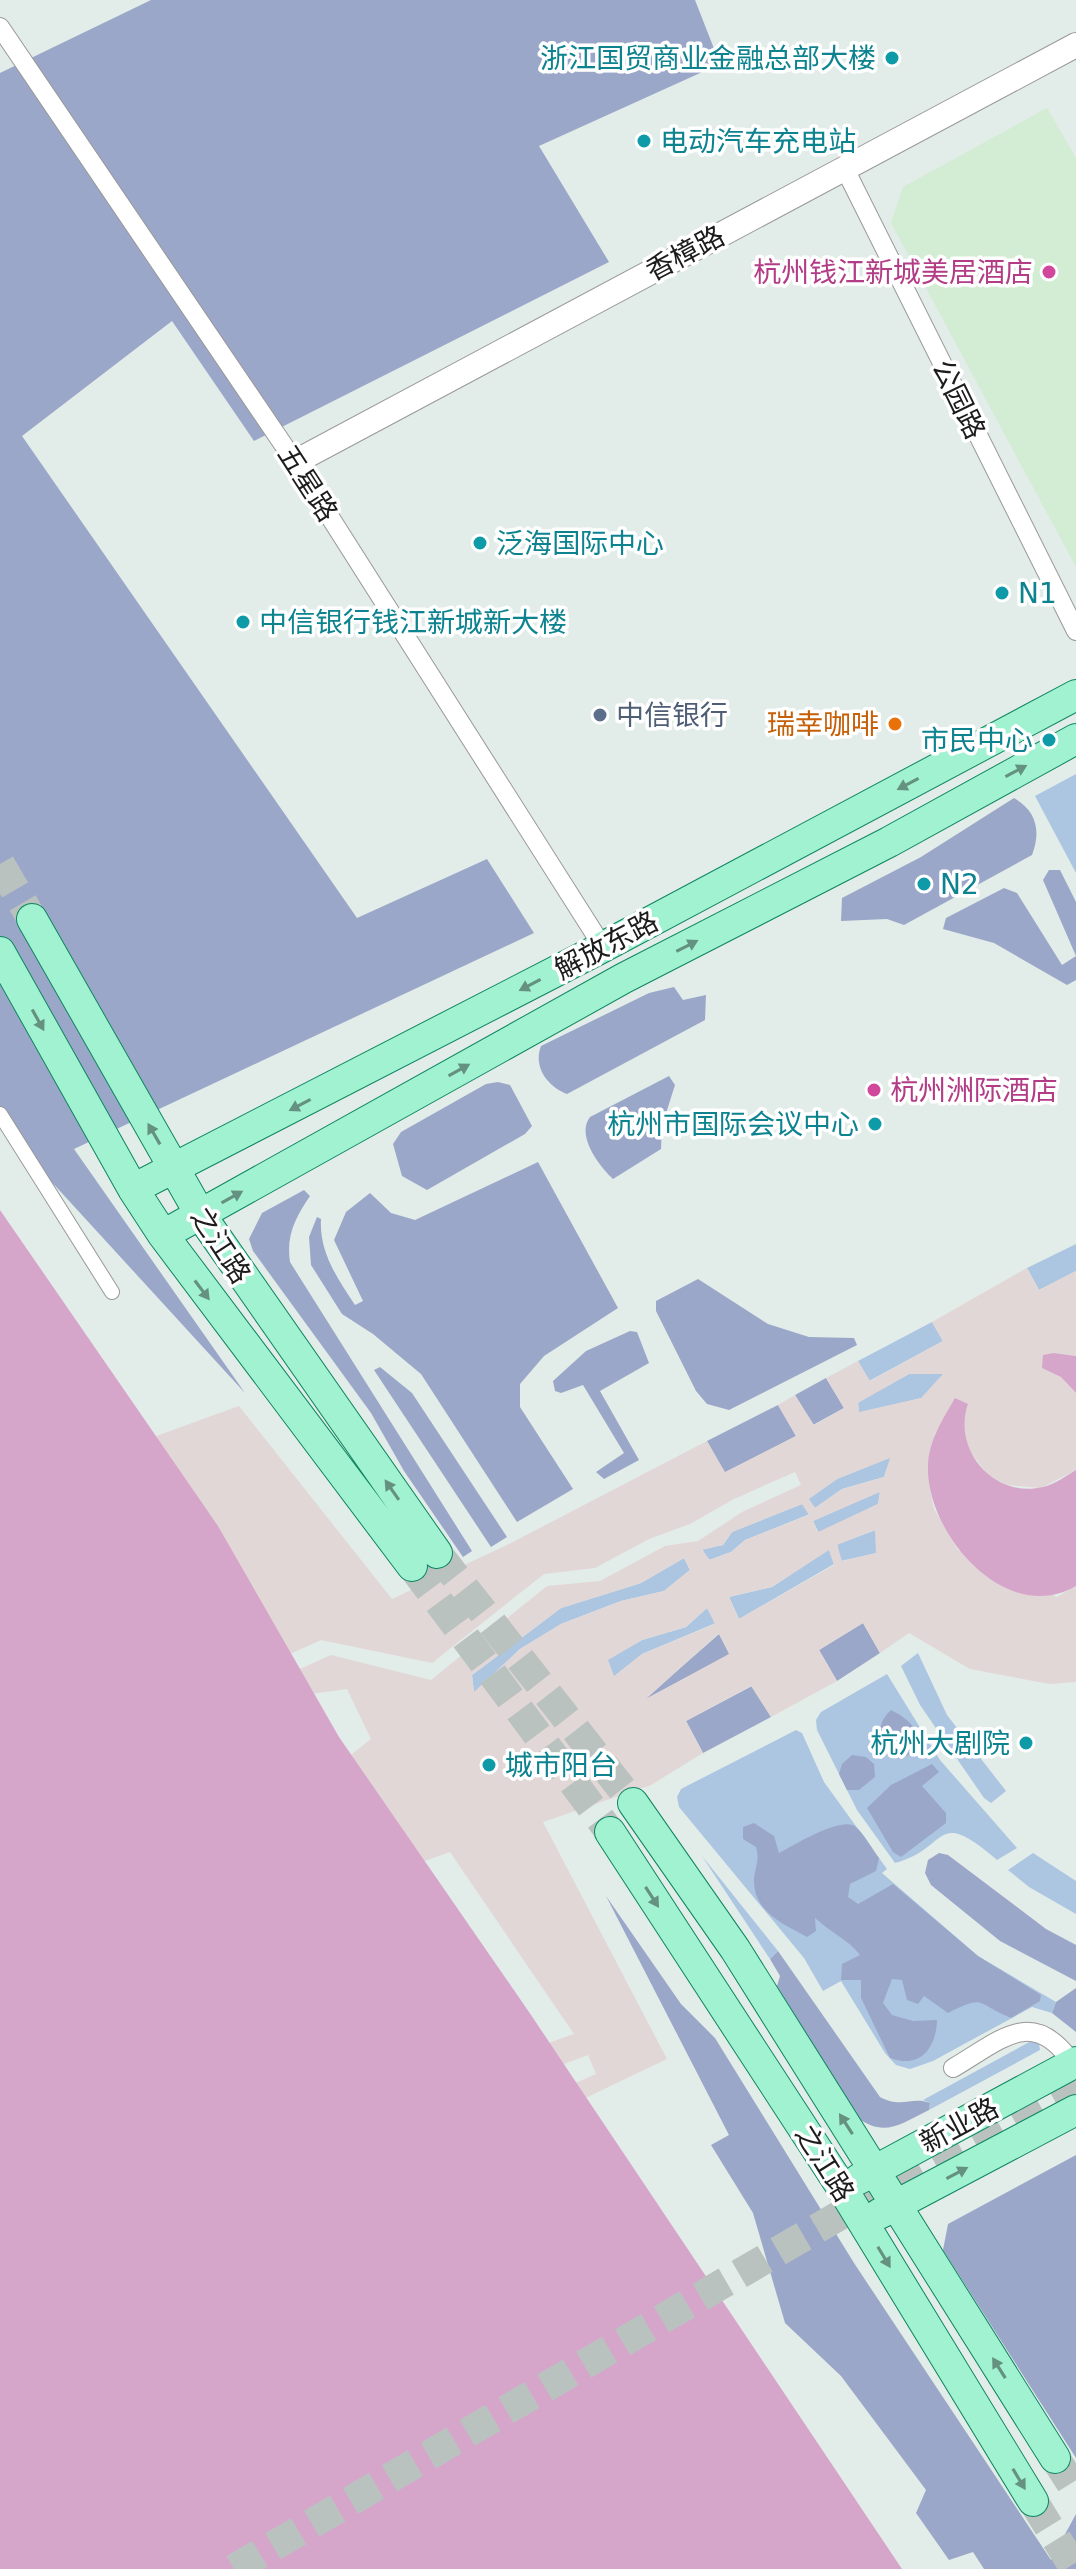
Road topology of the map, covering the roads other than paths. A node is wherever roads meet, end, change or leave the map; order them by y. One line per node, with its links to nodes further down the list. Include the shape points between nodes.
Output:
1 (0, 27): 4 (street, 五星路)
2 (1076, 45): 3 (street, 香樟路)
3 (844, 167): 4 (street, 香樟路); 5 (street, 公园路)
4 (295, 462): 9 (street, 五星路)
5 (1076, 631)
6 (1076, 695): 9 (main road, 解放东路, one-way to 9)
7 (1076, 739): 14 (main road, 解放东路, one-way to 7, via 624,978)
8 (32, 919): 12 (main road, 之江路, one-way to 8)
9 (603, 947): 12 (main road, 解放东路, one-way to 12)
10 (0, 952): 13 (main road, 之江路, one-way to 13)
11 (0, 1114): 16 (street)
12 (174, 1170): 13 (main road, 解放东路); 14 (main road, 之江路)
13 (133, 1189): 15 (main road, 之江路)
14 (200, 1214): 15 (main road, 解放东路); 15 (main road, 之江路, one-way to 14, via 424,1560)
15 (163, 1235)
16 (112, 1292)
17 (633, 1803): 22 (main road, 之江路, one-way to 17, via 735,1949)
18 (610, 1832): 23 (main road, 之江路, one-way to 23)
19 (1074, 2063): 20 (street, via 1058,2043 1031,2030 1016,2031); 22 (main road, 新业路)
20 (953, 2068)
21 (1076, 2110): 24 (main road, 新业路, one-way to 21)
22 (876, 2170): 23 (main road, 新业路); 24 (main road, 之江路)
23 (842, 2188): 25 (main road, 之江路)
24 (896, 2205): 25 (main road, 新业路); 26 (main road, 之江路, one-way to 24)
25 (863, 2223): 27 (main road, 之江路, one-way to 27)
26 (1055, 2458)
27 (1033, 2501)

